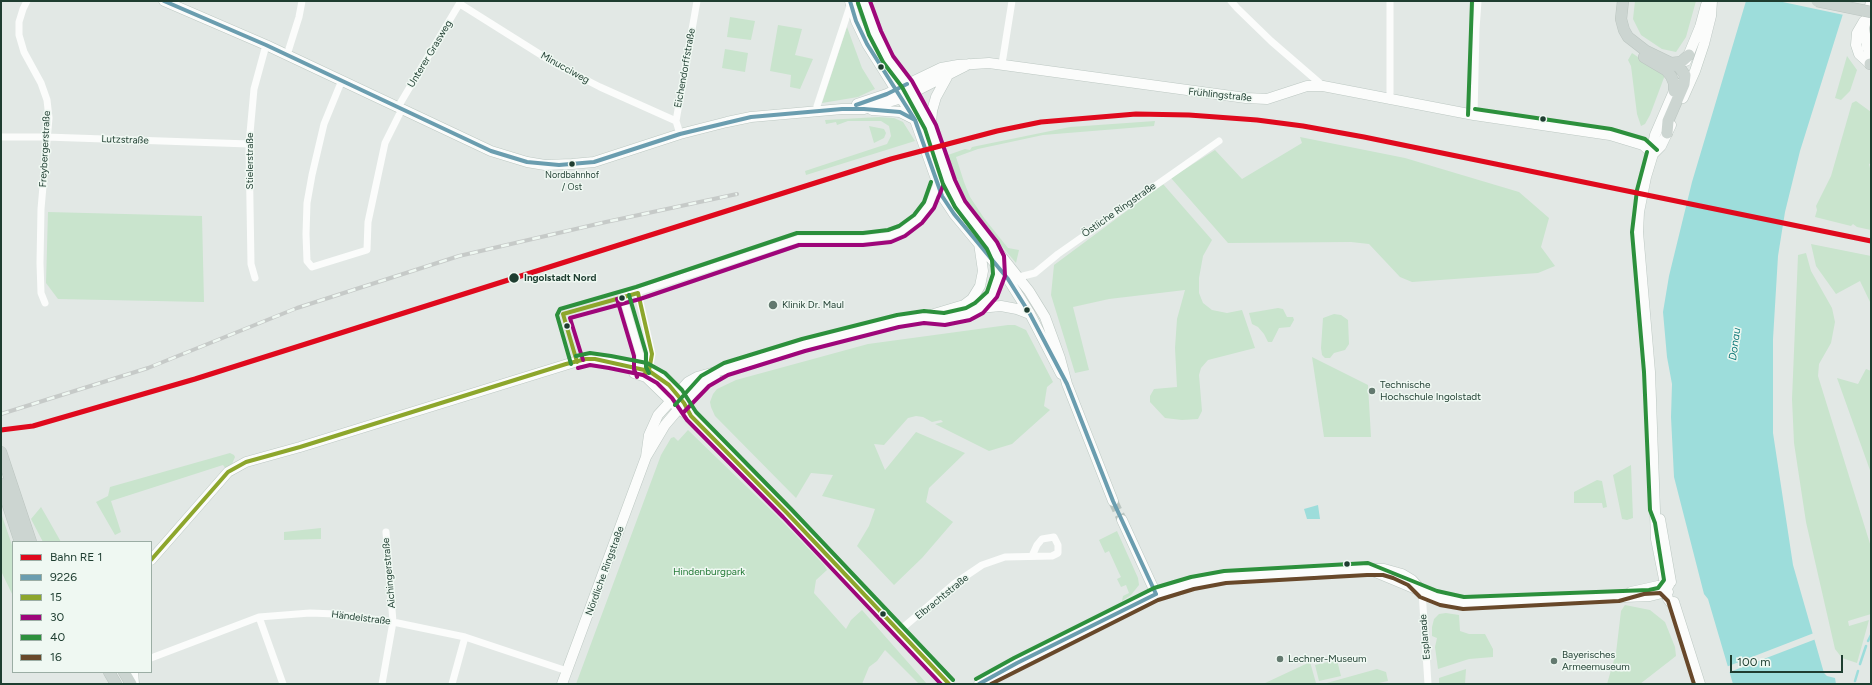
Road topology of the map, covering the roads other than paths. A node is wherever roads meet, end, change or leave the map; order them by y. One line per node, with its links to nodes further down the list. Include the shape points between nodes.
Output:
1 (27, 1): 48 (street, Freybergerstraße, via 19,22 19,35 24,52 48,100)
2 (164, 1): 21 (street)
3 (302, 1): 22 (street)
4 (697, 1): 43 (street, Eichendorffstraße)
5 (864, 1): 31 (street, via 874,33 888,59)
6 (1012, 1): 27 (street)
7 (1231, 1): 32 (street, via 1271,41)
8 (1390, 1): 36 (street)
9 (1478, 1): 41 (street)
10 (1614, 1): 33 (main road, via 1619,30 1624,39 1640,55 1669,73 1674,83)
11 (1623, 1): 25 (main road, via 1621,19 1628,37 1646,51)
12 (1707, 1): 23 (street)
13 (1712, 1): 45 (street, via 1708,30 1695,71)
14 (1817, 1): 20 (main road, bridge)
15 (1836, 1): 19 (main road)
16 (461, 2): 37 (street, Unterer Grasweg); 43 (street, Minucciweg, via 557,65)
17 (851, 2): 35 (street, via 867,44); 40 (street)
18 (1871, 2): 20 (street)
19 (1871, 8)
20 (1868, 16): 24 (street, via 1857,33 1856,45 1858,54)
21 (266, 45): 22 (street); 50 (street, Stielerstraße, via 254,89)
22 (287, 55): 30 (street)
23 (1689, 55): 25 (main road, via 1681,62); 28 (street)
24 (1871, 61)
25 (1672, 63): 28 (main road)
26 (969, 64): 27 (street, Frühlingstraße); 29 (street, Frühlingstraße); 31 (street, Frühlingstraße, via 941,68)
27 (1002, 64): 32 (street, Frühlingstraße, via 1227,97 1266,99 1307,86)
28 (1682, 71): 33 (street); 45 (main road, via 1686,79 1668,121)
29 (949, 75): 34 (street, Frühlingstraße); 44 (street, via 936,97)
30 (342, 80): 37 (street); 37 (street, Unterer Grasweg, via 324,124 307,203 306,261 312,267 367,250 368,222 385,143)
31 (907, 84): 34 (street); 35 (street, Frühlingstraße)
32 (1323, 86): 36 (street, Frühlingstraße)
33 (1674, 91): 51 (street, via 1655,135)
34 (912, 93): 35 (street, Frühlingstraße); 44 (street)
35 (899, 94): 38 (street); 39 (street); 42 (street)
36 (1390, 100): 41 (street, Frühlingstraße)
37 (400, 108): 46 (street, via 491,151 545,165 594,162)
38 (842, 109): 39 (street); 40 (street)
39 (864, 109): 42 (street, via 900,112)
40 (817, 112): 46 (street, via 751,117)
41 (1474, 116): 51 (street, Frühlingstraße, via 1610,135 1637,143)
42 (915, 120): 52 (street)
43 (676, 121): 46 (street, Eichendorffstraße)
44 (932, 127): 54 (street, via 949,182 960,204)
45 (1667, 133): 51 (street, via 1662,146)
46 (680, 134)
47 (1, 137): 48 (street, Lutzstraße)
48 (46, 137): 50 (street, Lutzstraße); 61 (street, Freybergerstraße, via 40,263 41,293)
49 (1219, 142): 57 (street, Östliche Ringstraße, via 1058,254 1035,273)
50 (249, 144): 56 (street, Stielerstraße, via 251,264)
51 (1653, 154): 74 (street, via 1643,191 1638,232 1650,372)
52 (937, 184): 53 (street, via 948,207); 60 (street, via 929,205 918,219 902,231 889,236 863,239 798,239)
53 (979, 243): 55 (street); 59 (street, via 982,271)
54 (992, 246): 55 (street); 57 (street)
55 (999, 266): 57 (street); 58 (street)
56 (255, 278)
57 (1013, 278): 58 (street); 63 (street); 67 (street, via 1045,317)
58 (997, 281): 59 (street); 62 (street, via 992,295)
59 (980, 286): 64 (street, via 972,299 964,304)
60 (638, 293): 66 (street, via 652,354); 66 (street, via 623,297)
61 (45, 303)
62 (979, 308): 63 (street, via 1001,306); 64 (street, via 968,314 944,318)
63 (1030, 314): 67 (street)
64 (924, 317): 65 (street, via 803,345)
65 (726, 369): 68 (street, via 697,377 688,382); 69 (street, via 705,381)
66 (644, 371): 68 (street, via 652,382); 81 (street, via 577,362 246,462 228,472)
67 (1067, 384): 73 (street)
68 (674, 397): 69 (street); 71 (street, Nördliche Ringstraße, via 653,425)
69 (681, 406): 71 (street, Nördliche Ringstraße, via 665,425); 90 (street)
70 (1, 452): 76 (main road)
71 (646, 457): 93 (street, Nördliche Ringstraße)
72 (1, 484): 76 (main road)
73 (1113, 501)
74 (1656, 510): 82 (street, via 1656,539); 83 (street, via 1663,532)
75 (1122, 520): 86 (street)
76 (18, 523): 78 (main road); 79 (main road)
77 (386, 532): 89 (street, Aichingerstraße)
78 (20, 541)
79 (30, 541)
80 (1032, 556): 90 (street, Elbrachtstraße, via 1005,558 982,565 954,584)
81 (152, 559)
82 (1661, 570): 83 (street); 85 (street)
83 (1668, 585): 85 (street, via 1658,586); 87 (street)
84 (1422, 590): 85 (street, via 1442,599 1463,603 1619,596); 86 (street, via 1367,569 1225,577 1192,583); 106 (street, Esplanade)
85 (1646, 592): 87 (street)
86 (1156, 594): 105 (street)
87 (1673, 604): 107 (street)
88 (259, 617): 89 (street, Händelstraße, via 310,613); 92 (street, Händelstraße); 100 (street)
89 (393, 622): 91 (street, Händelstraße); 101 (street, Aichingerstraße)
90 (899, 631): 104 (street)
91 (465, 637): 93 (street, Händelstraße); 102 (street)
92 (152, 657)
93 (567, 671): 103 (street, Nördliche Ringstraße)
94 (110, 673): 97 (main road)
95 (124, 673): 98 (main road)
96 (133, 673): 99 (street)
97 (116, 684)
98 (130, 684)
99 (134, 684)
100 (283, 684)
101 (382, 684)
102 (452, 684)
103 (562, 684)
104 (949, 684)
105 (979, 684)
106 (1428, 684)
107 (1700, 684)

